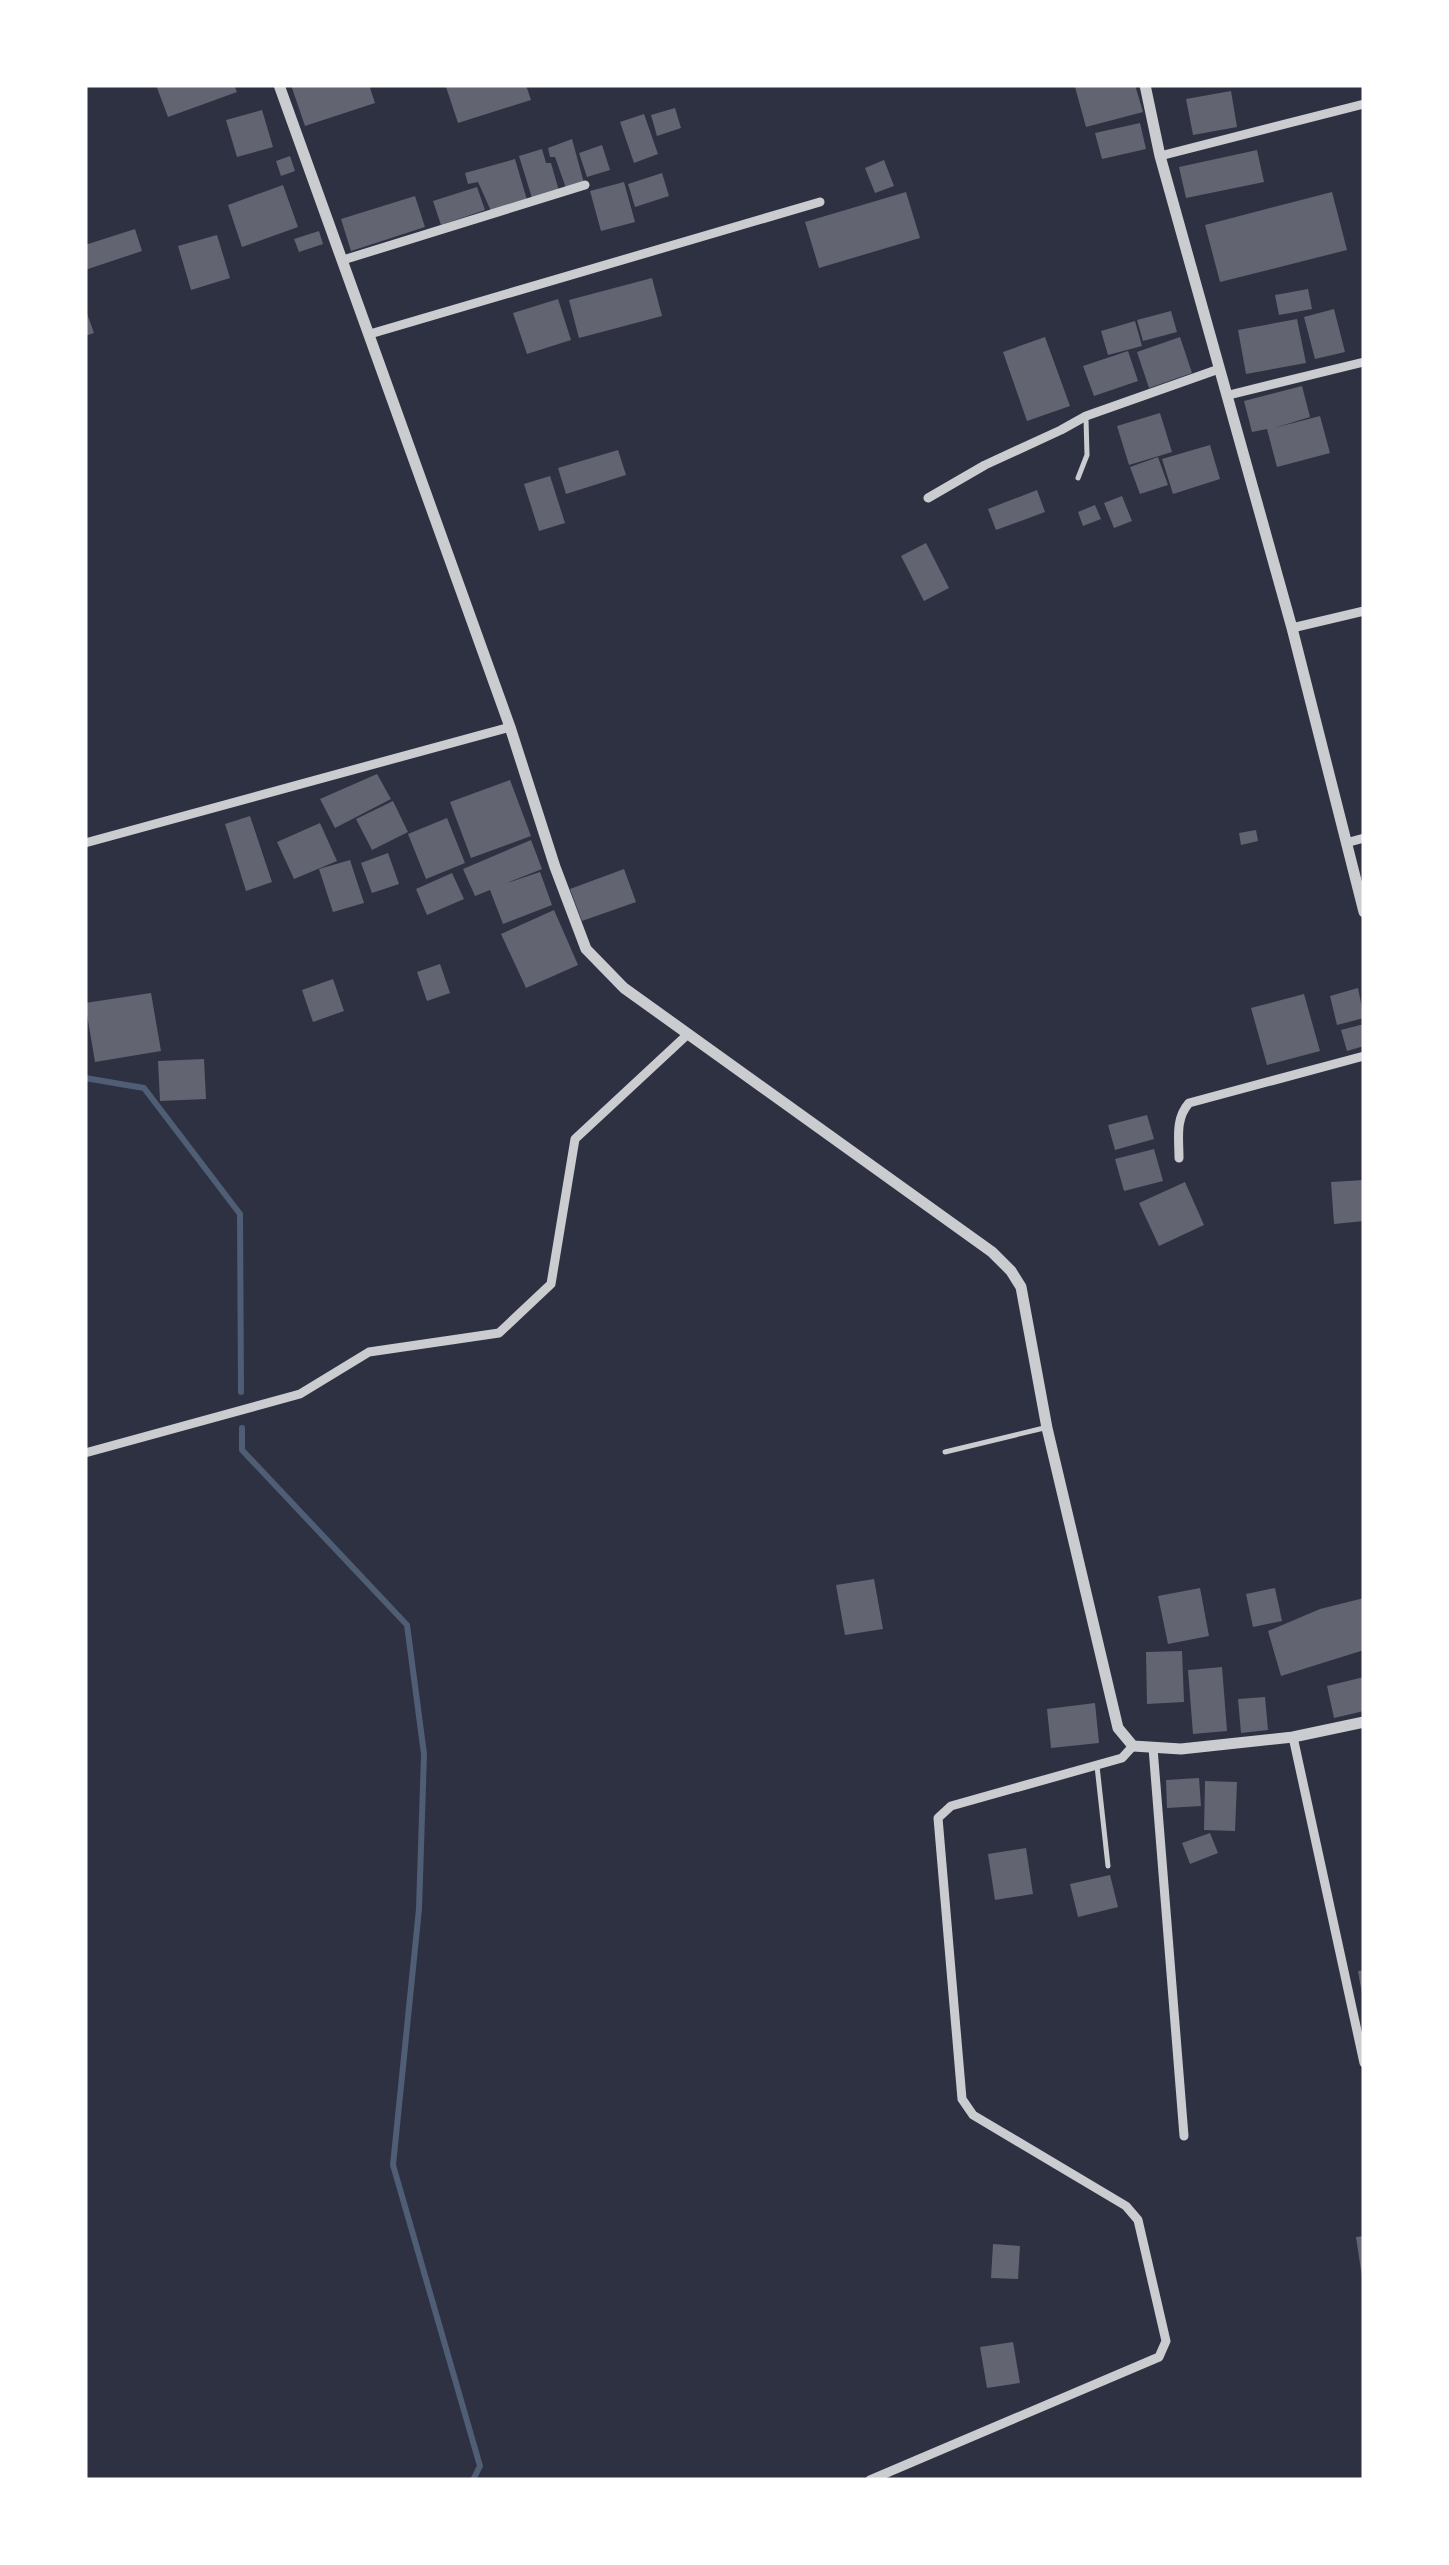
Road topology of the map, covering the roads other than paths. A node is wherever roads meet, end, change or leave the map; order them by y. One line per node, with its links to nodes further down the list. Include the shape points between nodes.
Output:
1 (279, 85): 7 (street)
2 (1144, 85): 4 (street)
3 (1364, 104): 4 (street)
4 (1160, 156): 10 (street)
5 (585, 185): 7 (street)
6 (820, 202): 8 (street)
7 (343, 260): 8 (street)
8 (370, 334): 17 (street)
9 (1364, 362): 11 (street)
10 (1219, 368): 11 (street); 12 (street)
11 (1229, 395): 16 (street)
12 (1086, 416): 13 (lane, via 1087,455); 14 (street)
13 (1078, 478)
14 (928, 498)
15 (1364, 612): 16 (street)
16 (1292, 628): 20 (street)
17 (510, 727): 19 (street); 22 (street, via 586,950 624,988)
18 (1364, 838): 20 (street)
19 (85, 843)
20 (1346, 843): 21 (street)
21 (1364, 912)
22 (688, 1034): 25 (street, via 1011,1271 1020,1287); 27 (street, via 575,1139 552,1284 498,1333 370,1352 300,1394)
23 (1364, 1056): 24 (street, via 1188,1103 1178,1126)
24 (1179, 1158)
25 (1047, 1428): 26 (lane); 30 (street, via 1118,1728)
26 (946, 1452)
27 (85, 1453)
28 (1364, 1722): 29 (street)
29 (1293, 1737): 31 (street); 34 (street)
30 (1133, 1746): 31 (street); 32 (street, via 1122,1758)
31 (1153, 1748): 35 (street)
32 (1097, 1766): 33 (lane); 36 (street, via 951,1806 938,1818 962,2100 973,2114 1126,2206 1138,2220 1166,2341 1159,2357)
33 (1108, 1866)
34 (1364, 2063)
35 (1184, 2136)
36 (870, 2480)

